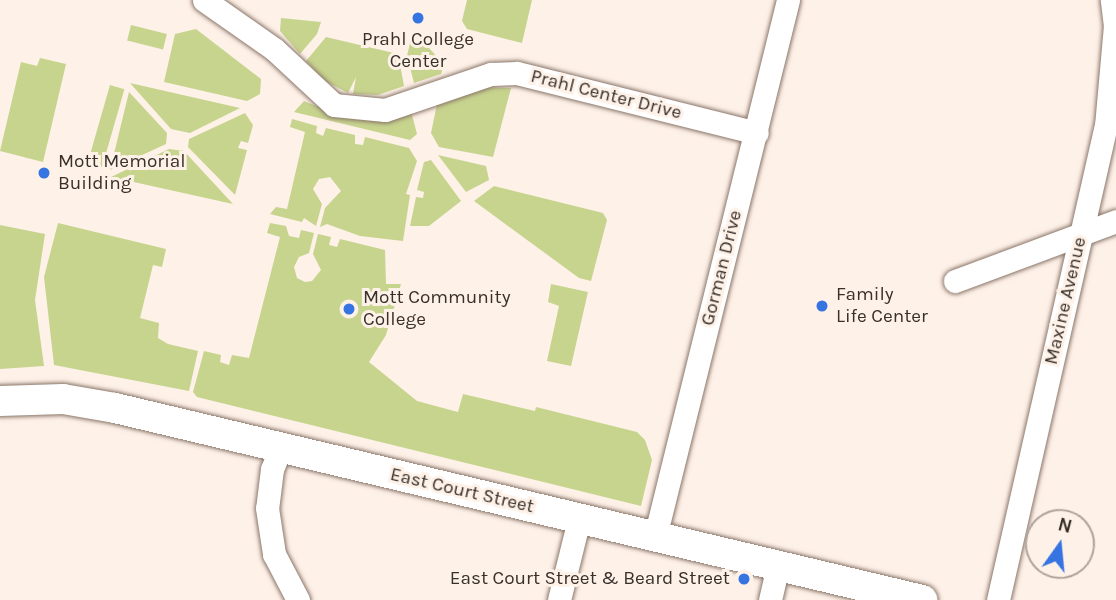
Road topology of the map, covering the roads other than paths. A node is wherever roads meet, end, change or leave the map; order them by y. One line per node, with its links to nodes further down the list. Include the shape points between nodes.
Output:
1 (204, 0): 4 (street, Prahl Center Drive, via 274,48 334,105 385,110 491,74 517,73)
2 (788, 0): 4 (street, Gorman Drive)
3 (1112, 0): 6 (street, Maxine Avenue, via 1106,126)
4 (757, 133): 11 (street, Gorman Drive)
5 (1116, 221): 6 (street)
6 (1082, 234): 7 (street); 17 (street, Maxine Avenue)
7 (955, 281)
8 (2, 402): 9 (main road, East Court Street, via 90,402)
9 (281, 447): 10 (main road, East Court Street); 13 (street, via 272,469 267,508 274,554)
10 (579, 519): 11 (main road, East Court Street); 14 (street)
11 (655, 537): 12 (main road, East Court Street)
12 (778, 566): 15 (street); 16 (main road, East Court Street)
13 (298, 600)
14 (559, 600)
15 (770, 600)
16 (922, 600)
17 (998, 600)

